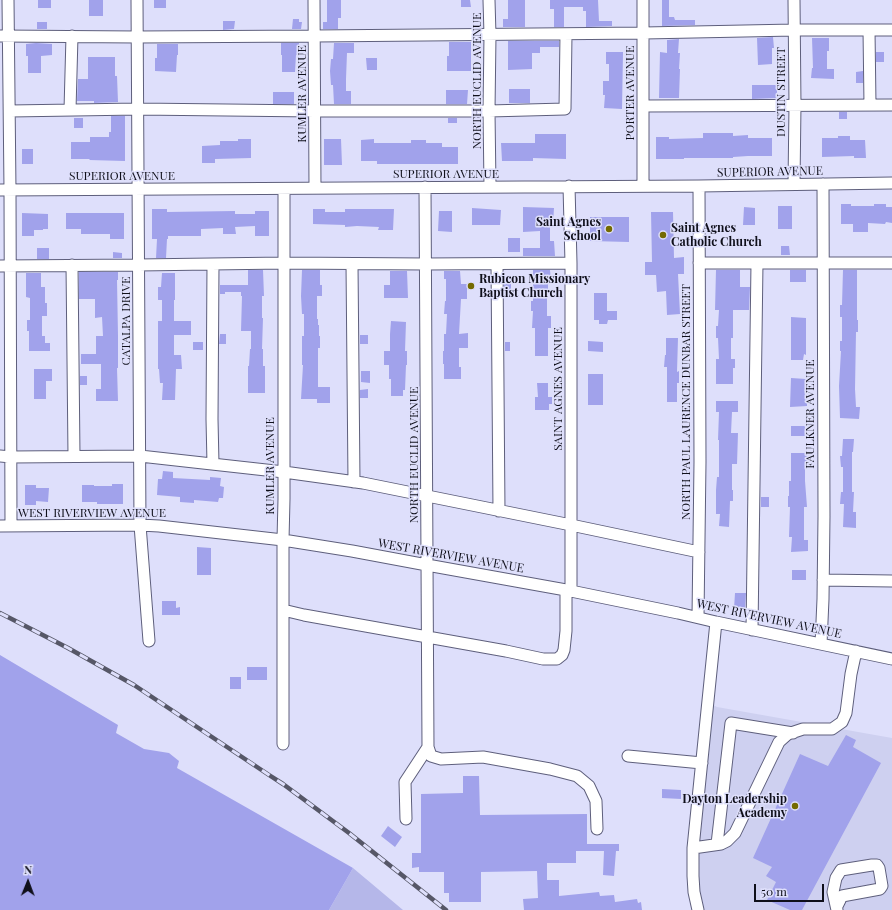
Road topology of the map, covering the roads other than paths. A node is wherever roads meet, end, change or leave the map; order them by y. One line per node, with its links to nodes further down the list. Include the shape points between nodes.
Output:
1 (8, 0): 13 (street)
2 (137, 0): 16 (street, CATALPA DRIVE)
3 (314, 0): 15 (street, KUMLER AVENUE)
4 (489, 0): 12 (street, NORTH EUCLID AVENUE)
5 (643, 0): 10 (street, PORTER AVENUE)
6 (794, 0): 7 (street, DUSTIN STREET)
7 (794, 30): 8 (street); 10 (street); 17 (street, DUSTIN STREET)
8 (869, 30): 9 (street); 18 (street)
9 (892, 30)
10 (644, 33): 11 (street); 20 (street, PORTER AVENUE)
11 (566, 34): 12 (street); 24 (street, via 565,109)
12 (490, 35): 15 (street); 24 (street, NORTH EUCLID AVENUE)
13 (5, 36): 14 (street); 23 (street)
14 (72, 36): 16 (street); 22 (street)
15 (315, 36): 16 (street); 25 (street, KUMLER AVENUE)
16 (137, 37): 21 (street, CATALPA DRIVE)
17 (795, 105): 18 (street); 20 (street); 27 (street, DUSTIN STREET)
18 (870, 105): 19 (street)
19 (892, 105)
20 (643, 106): 30 (street, PORTER AVENUE)
21 (138, 109): 22 (street); 25 (street); 36 (street, CATALPA DRIVE)
22 (70, 110): 23 (street)
23 (10, 111): 37 (street)
24 (489, 111): 25 (street); 33 (street, NORTH EUCLID AVENUE)
25 (315, 112): 35 (street, KUMLER AVENUE)
26 (892, 183): 28 (street, SUPERIOR AVENUE)
27 (794, 184): 28 (street, SUPERIOR AVENUE); 31 (street, SUPERIOR AVENUE)
28 (823, 184): 42 (street, FAULKNER AVENUE)
29 (569, 186): 30 (street, SUPERIOR AVENUE); 33 (street, SUPERIOR AVENUE); 39 (street, SAINT AGNES AVENUE)
30 (643, 186): 31 (street, SUPERIOR AVENUE)
31 (698, 186): 40 (street, NORTH PAUL LAURENCE DUNBAR STREET)
32 (425, 187): 33 (street, SUPERIOR AVENUE); 35 (street, SUPERIOR AVENUE); 46 (street, NORTH EUCLID AVENUE)
33 (490, 187)
34 (284, 188): 35 (street, SUPERIOR AVENUE); 36 (street, SUPERIOR AVENUE); 38 (street, KUMLER AVENUE)
35 (315, 188)
36 (139, 189): 37 (street, SUPERIOR AVENUE); 49 (street, CATALPA DRIVE)
37 (5, 190): 50 (street)
38 (284, 263): 44 (street); 45 (street); 55 (street, KUMLER AVENUE)
39 (570, 263): 47 (street); 60 (street, SAINT AGNES AVENUE)
40 (699, 263): 41 (street); 63 (street, NORTH PAUL LAURENCE DUNBAR STREET)
41 (757, 263): 42 (street); 71 (street)
42 (823, 263): 43 (street); 65 (street, FAULKNER AVENUE)
43 (892, 263)
44 (213, 264): 49 (street); 54 (street)
45 (352, 264): 46 (street); 56 (street)
46 (426, 264): 47 (street); 57 (street, NORTH EUCLID AVENUE)
47 (497, 264): 58 (street)
48 (72, 265): 49 (street); 50 (street); 52 (street)
49 (138, 265): 53 (street, CATALPA DRIVE)
50 (5, 266): 51 (street)
51 (6, 456): 52 (street); 61 (street)
52 (74, 456): 53 (street)
53 (140, 456): 54 (street); 59 (street, CATALPA DRIVE)
54 (213, 464): 55 (street)
55 (284, 472): 56 (street); 62 (street, KUMLER AVENUE)
56 (354, 482): 57 (street)
57 (428, 496): 58 (street); 64 (street, NORTH EUCLID AVENUE)
58 (499, 511): 60 (street)
59 (140, 525): 61 (street, WEST RIVERVIEW AVENUE); 62 (street, WEST RIVERVIEW AVENUE); 73 (street, CATALPA DRIVE)
60 (570, 525): 63 (street); 67 (street, SAINT AGNES AVENUE)
61 (6, 526)
62 (283, 540): 64 (street, WEST RIVERVIEW AVENUE); 68 (street, KUMLER AVENUE)
63 (699, 552): 69 (street, NORTH PAUL LAURENCE DUNBAR STREET)
64 (427, 565): 67 (street, WEST RIVERVIEW AVENUE); 72 (street, NORTH EUCLID AVENUE)
65 (823, 580): 66 (street); 74 (street, FAULKNER AVENUE)
66 (892, 581)
67 (568, 590): 69 (street, WEST RIVERVIEW AVENUE); 72 (street, SAINT AGNES AVENUE, via 564,650 557,659 543,659)
68 (283, 610): 72 (street); 78 (street, KUMLER AVENUE)
69 (698, 617): 70 (street, WEST RIVERVIEW AVENUE)
70 (716, 622): 71 (street, WEST RIVERVIEW AVENUE); 81 (street)
71 (752, 630): 74 (street, WEST RIVERVIEW AVENUE)
72 (428, 636): 79 (street, NORTH EUCLID AVENUE)
73 (149, 641)
74 (822, 644): 75 (street, WEST RIVERVIEW AVENUE)
75 (856, 651): 76 (street, WEST RIVERVIEW AVENUE); 77 (street, via 850,674 846,713 842,722 832,729 803,729)
76 (892, 659)
77 (793, 733): 84 (street, via 788,734 780,742 735,833 727,841); 84 (street, via 731,723)
78 (283, 744)
79 (428, 747): 82 (street, via 405,782); 83 (street, via 431,756 441,759 483,757 577,776 589,786 596,801)
80 (628, 756): 81 (street)
81 (702, 763): 85 (street)
82 (406, 819)
83 (597, 829)
84 (717, 844): 85 (street)
85 (693, 848): 87 (street, via 694,892)
86 (837, 908): 86 (street, via 833,892 841,870 877,865 882,886 880,889 842,896)
87 (698, 910)

